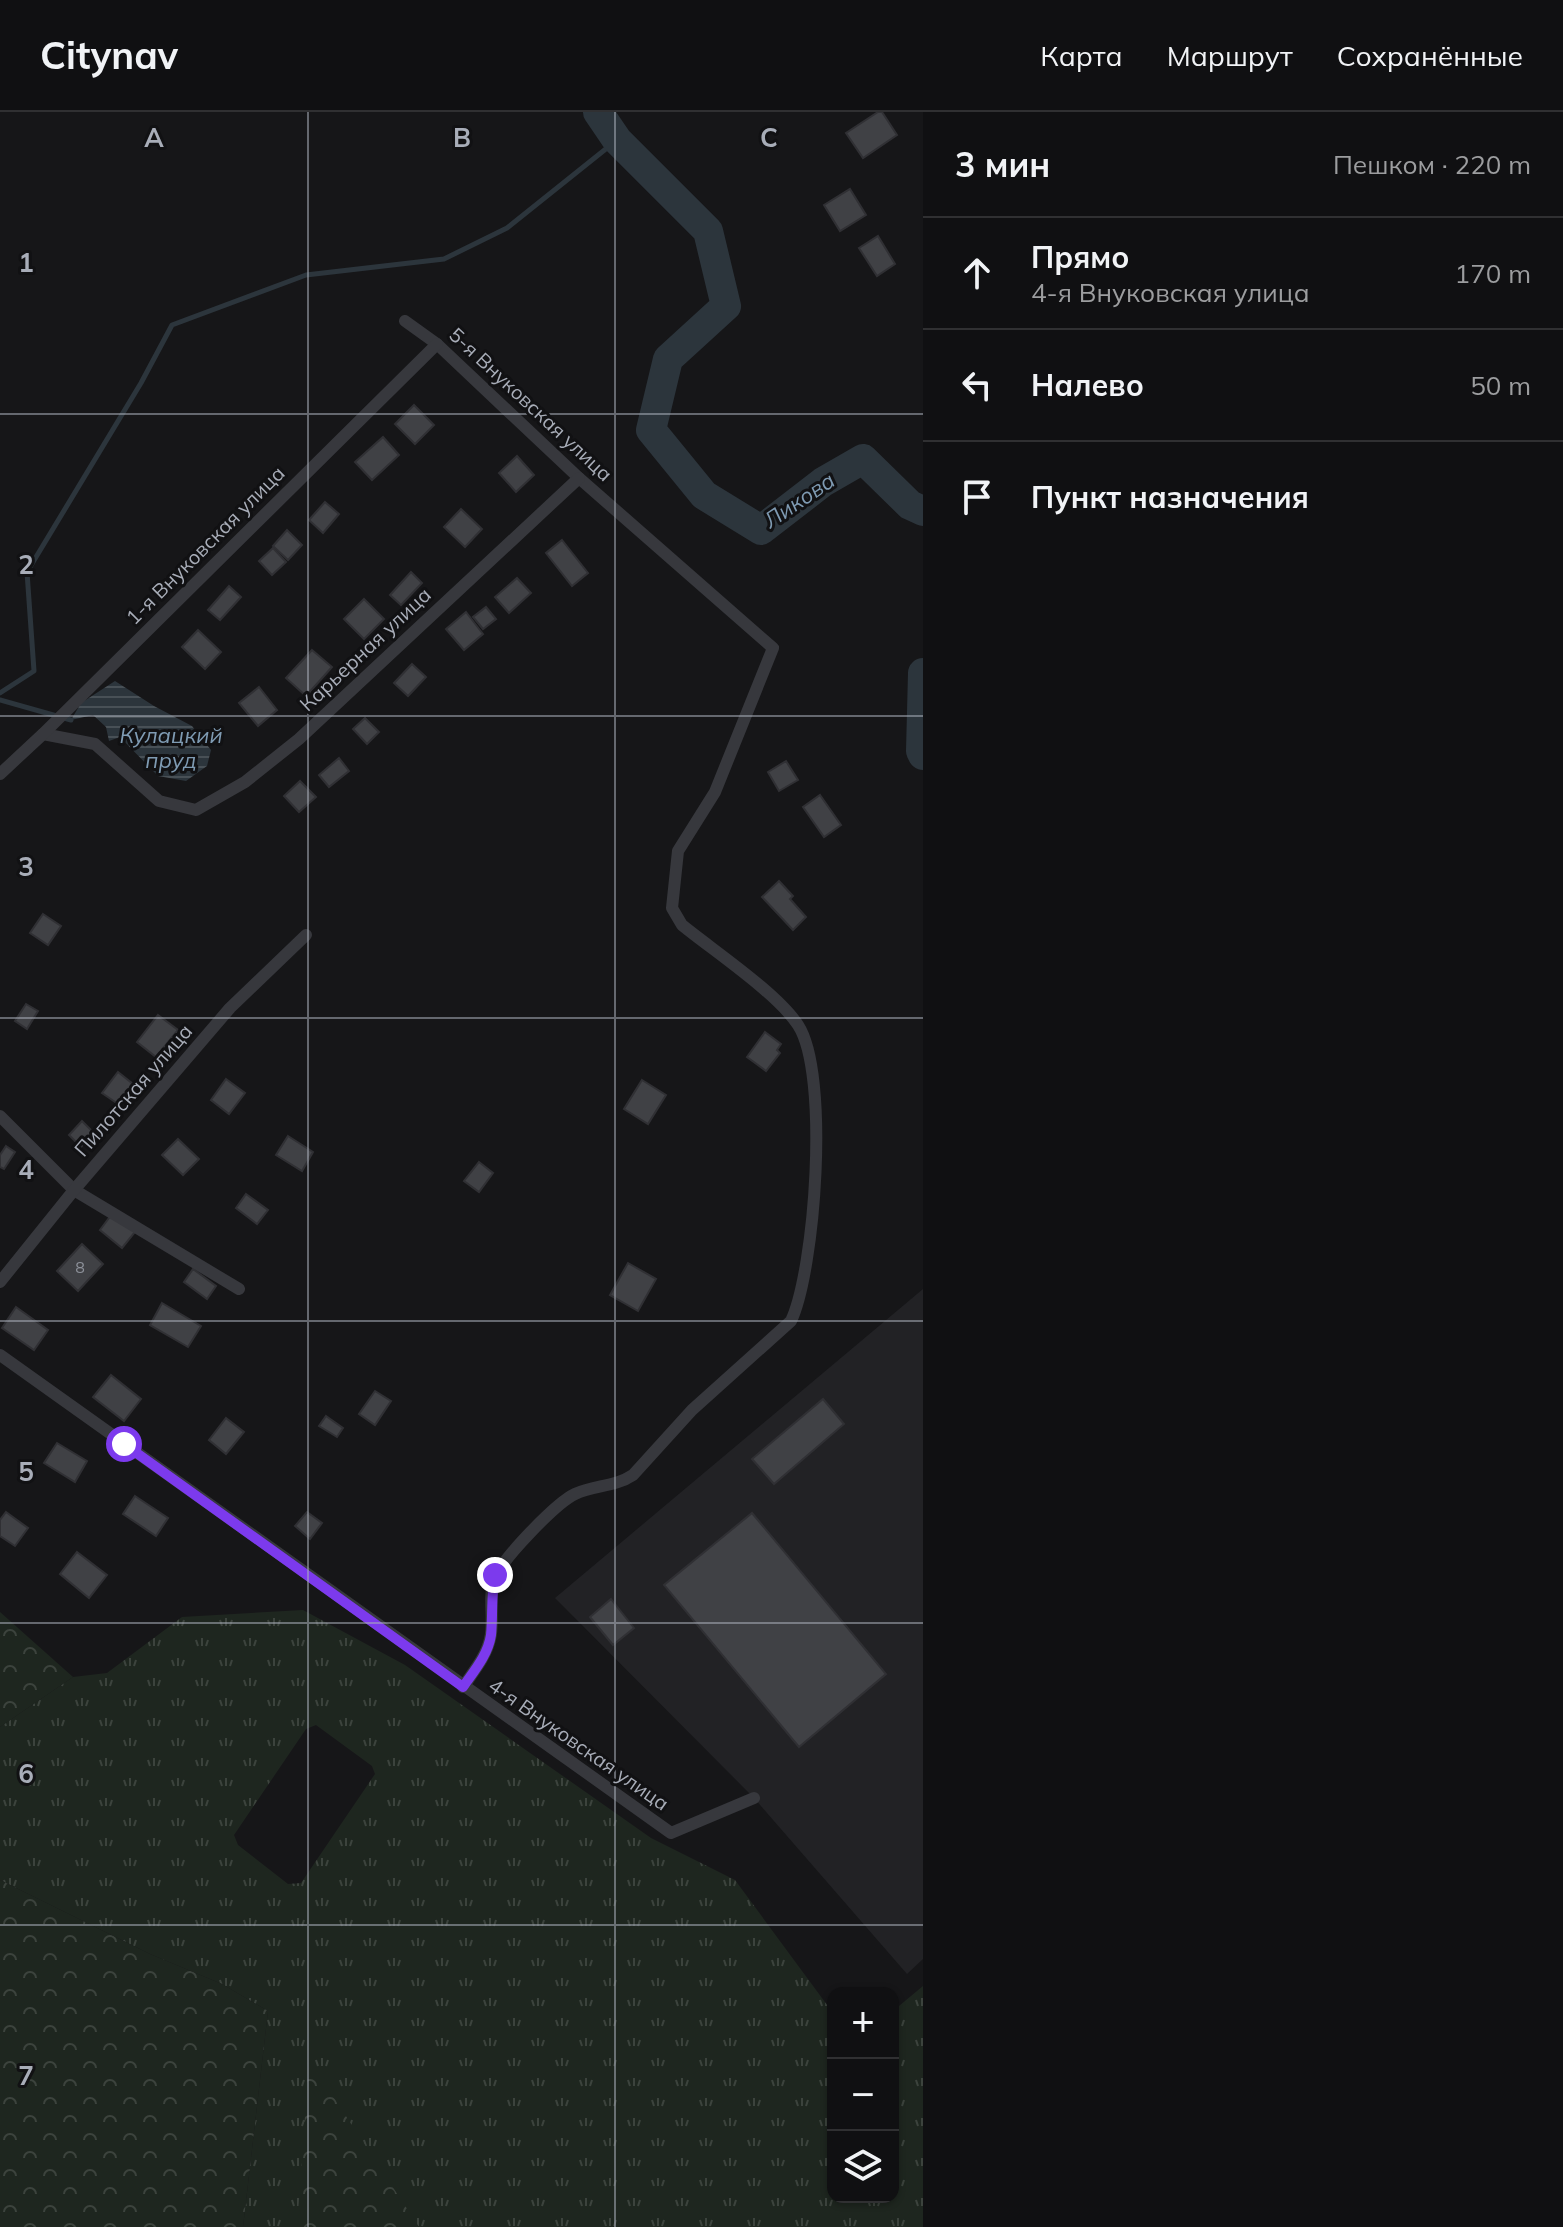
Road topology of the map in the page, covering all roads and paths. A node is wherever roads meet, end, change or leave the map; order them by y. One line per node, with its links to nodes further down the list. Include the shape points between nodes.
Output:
1 (405, 321): 2 (street, 5-я Внуковская улица)
2 (437, 344): 3 (street, 5-я Внуковская улица); 4 (street, 1-я Внуковская улица)
3 (579, 478): 4 (street, Карьерная улица, via 299,739 245,782 196,810 159,801 95,744); 12 (street, 5-я Внуковская улица, via 773,648 715,792 678,851 672,908 682,925 799,1026 810,1053 817,1135 812,1210 800,1303 791,1321 692,1410 633,1475 576,1493 548,1512 495,1575 491,1637)
4 (43, 734): 5 (street, 1-я Внуковская улица)
5 (0, 774)
6 (306, 935): 8 (street, Пилотская улица, via 230,1008)
7 (0, 1116): 8 (street)
8 (74, 1190): 9 (street, Пилотская улица); 10 (street)
9 (0, 1282)
10 (239, 1289)
11 (0, 1355): 12 (street, 4-я Внуковская улица)
12 (463, 1687): 13 (street, 4-я Внуковская улица, via 671,1833)
13 (754, 1798)

